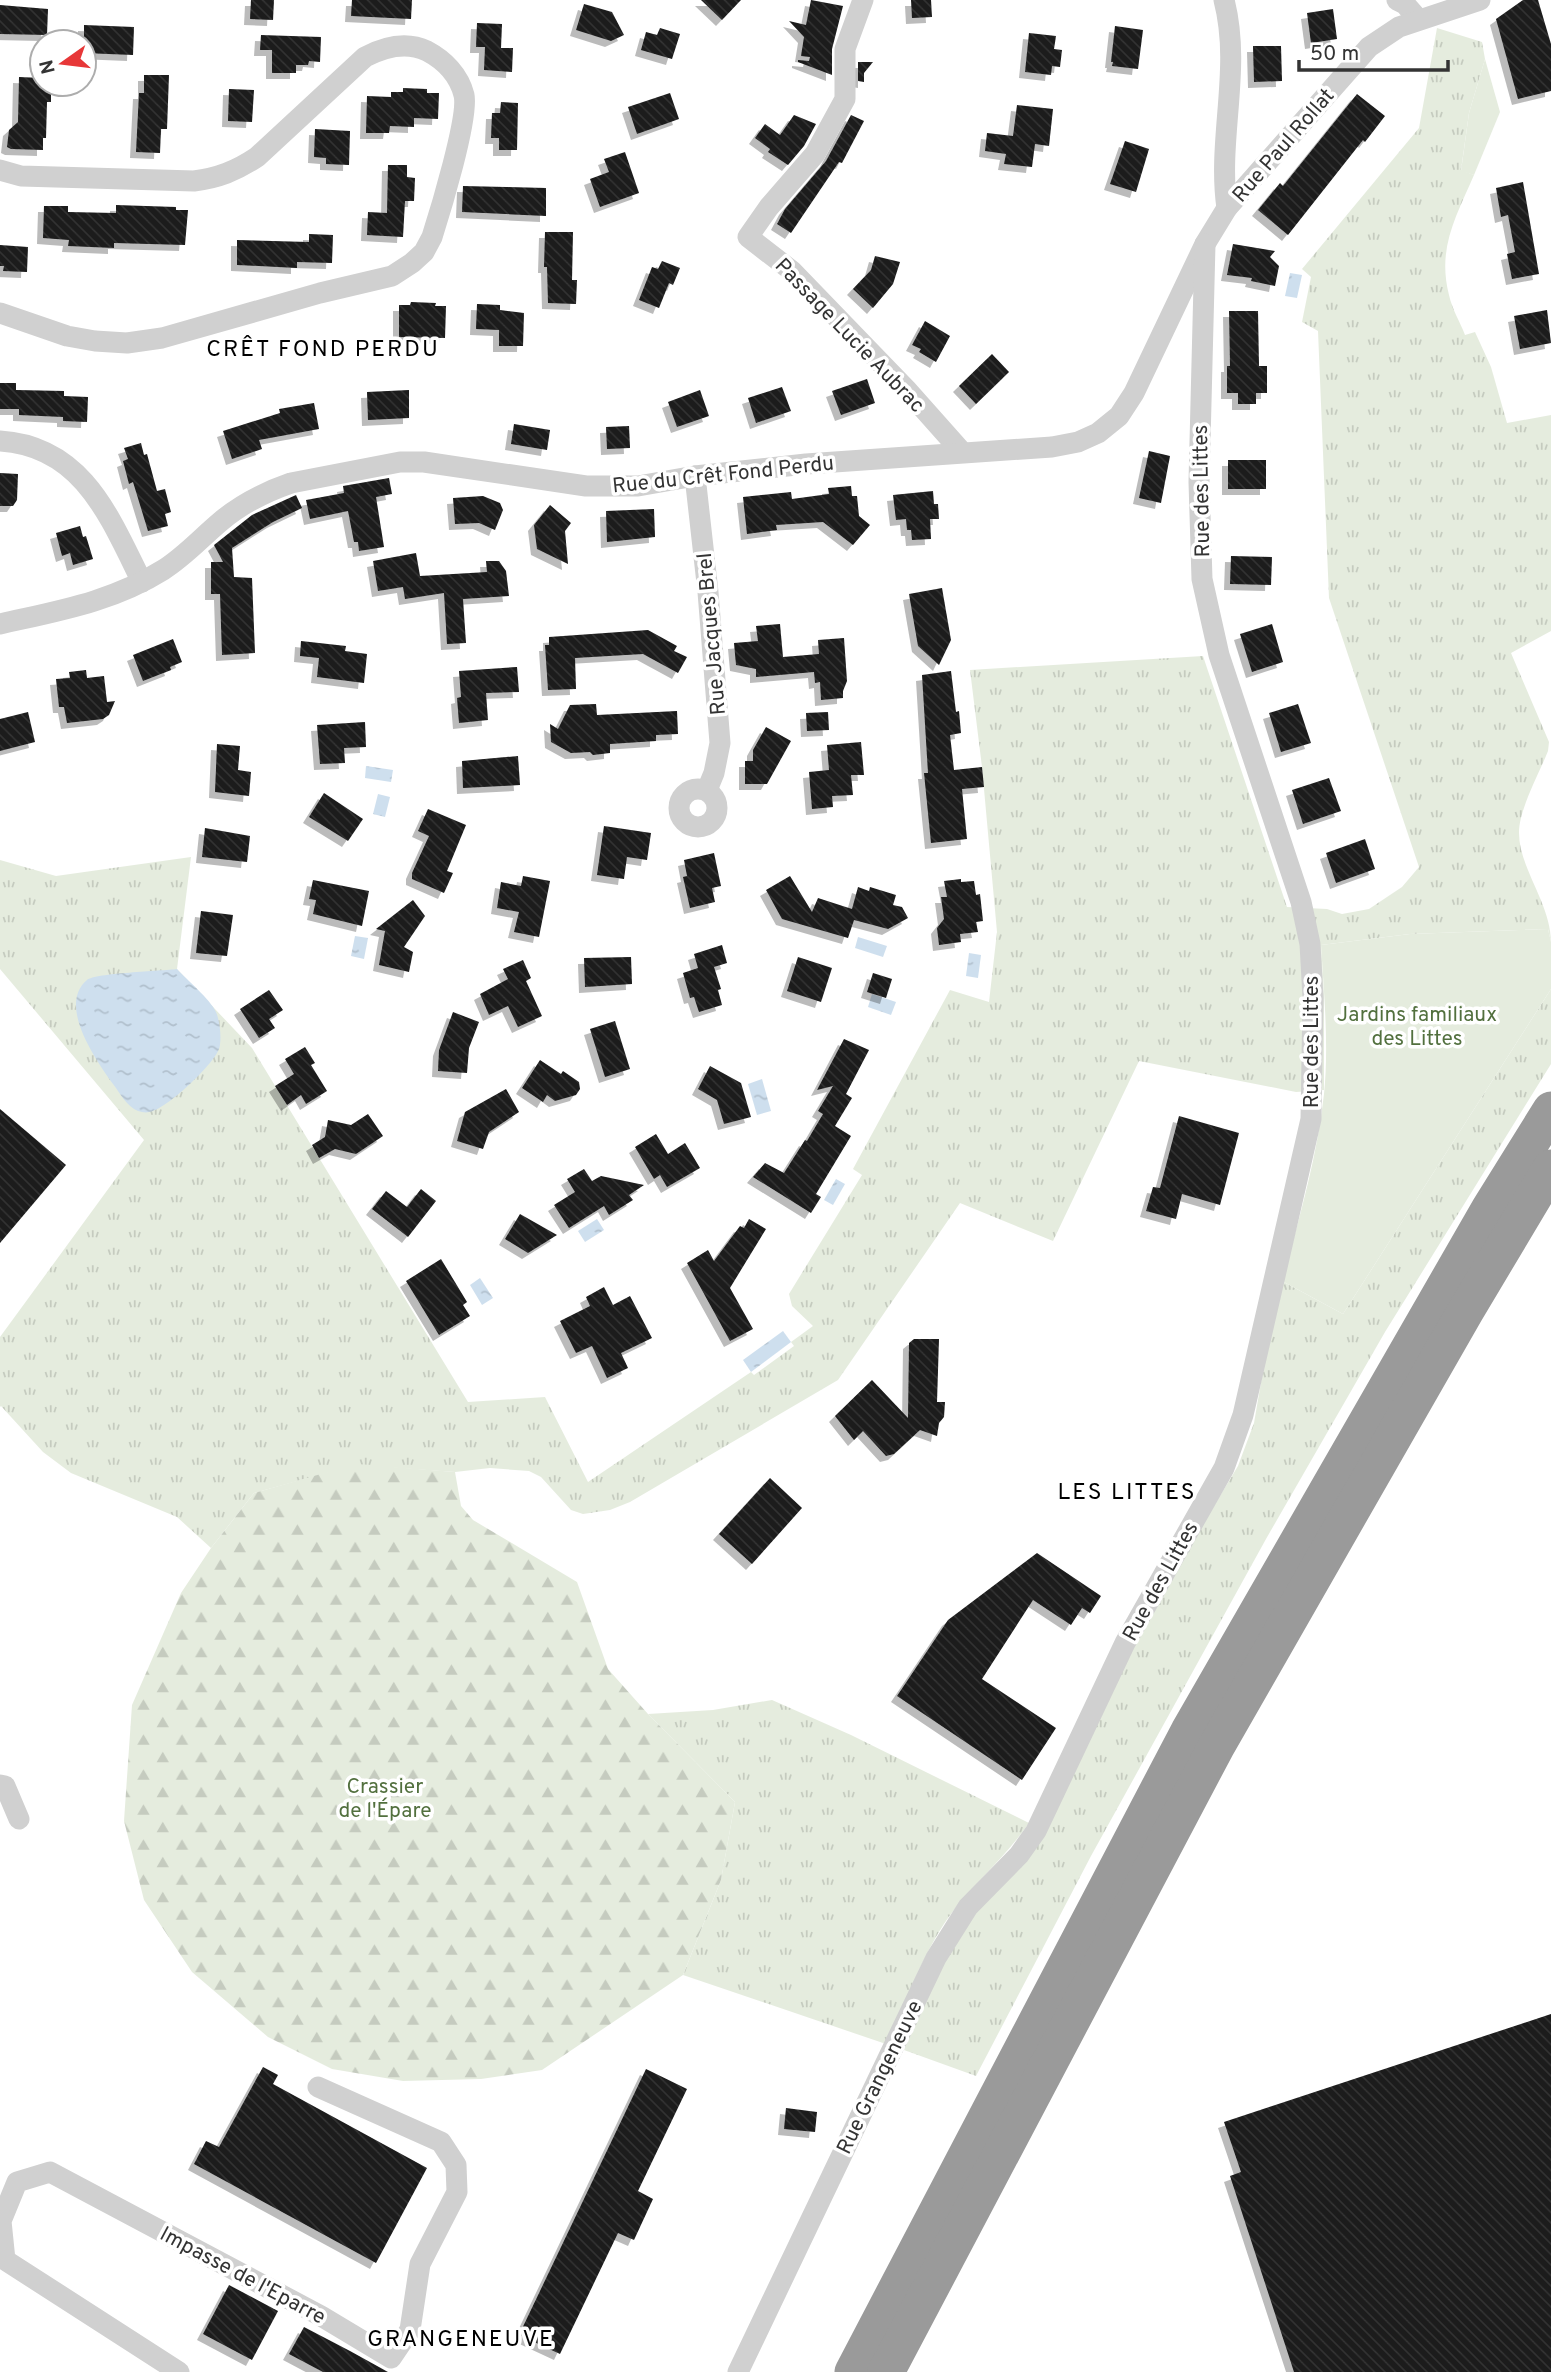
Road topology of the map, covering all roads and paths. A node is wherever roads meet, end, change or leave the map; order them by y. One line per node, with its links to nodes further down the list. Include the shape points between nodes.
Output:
1 (863, 0): 11 (street, Passage Lucie Aubrac, via 845,48 845,99 815,154 748,237 792,271)
2 (1224, 0): 7 (street, via 1232,50 1224,174)
3 (1397, 0): 5 (street)
4 (1480, 0): 5 (street, Rue Paul Rollat)
5 (1418, 19): 7 (street, Rue Paul Rollat, via 1369,47)
6 (0, 170): 9 (street, via 21,176 216,178 257,157 365,57 394,46 419,48 439,57 457,77 465,97 432,237 424,252 392,276 162,338 127,343 67,335)
7 (1227, 208): 8 (street, Rue Paul Rollat)
8 (1205, 244): 11 (street, Rue du Crêt Fond Perdu, via 1135,393 1119,416 1078,442); 19 (street, Rue des Littes, via 1199,456 1202,579 1219,655 1306,923 1313,998 1311,1119 1243,1415 1224,1468 1125,1643)
9 (0, 313)
10 (0, 441): 13 (street, via 40,450 72,468 108,514)
11 (962, 452): 12 (street, Rue du Crêt Fond Perdu)
12 (695, 476): 13 (street, Rue du Crêt Fond Perdu, via 638,486 586,486 424,462 290,482 236,510 185,554); 15 (street, Rue Jacques Brel, via 720,743)
13 (142, 582): 14 (street, Rue du Crêt Fond Perdu, via 102,600)
14 (0, 624)
15 (707, 790)
16 (1551, 1110): 24 (highway, via 1189,1731)
17 (1551, 1168): 25 (highway, via 1216,1748)
18 (0, 1785): 20 (street, via 5,1786)
19 (1049, 1802): 23 (street, Rue Grangeneuve, via 1029,1842 968,1907 936,1958)
20 (19, 1819)
21 (318, 2087): 22 (street, Impasse de l'Eparre, via 441,2143 456,2165 457,2192 420,2264 410,2330 391,2358 50,2172 18,2182 1,2221 5,2260)
22 (179, 2372)
23 (738, 2372)
24 (852, 2372)
25 (886, 2372)

